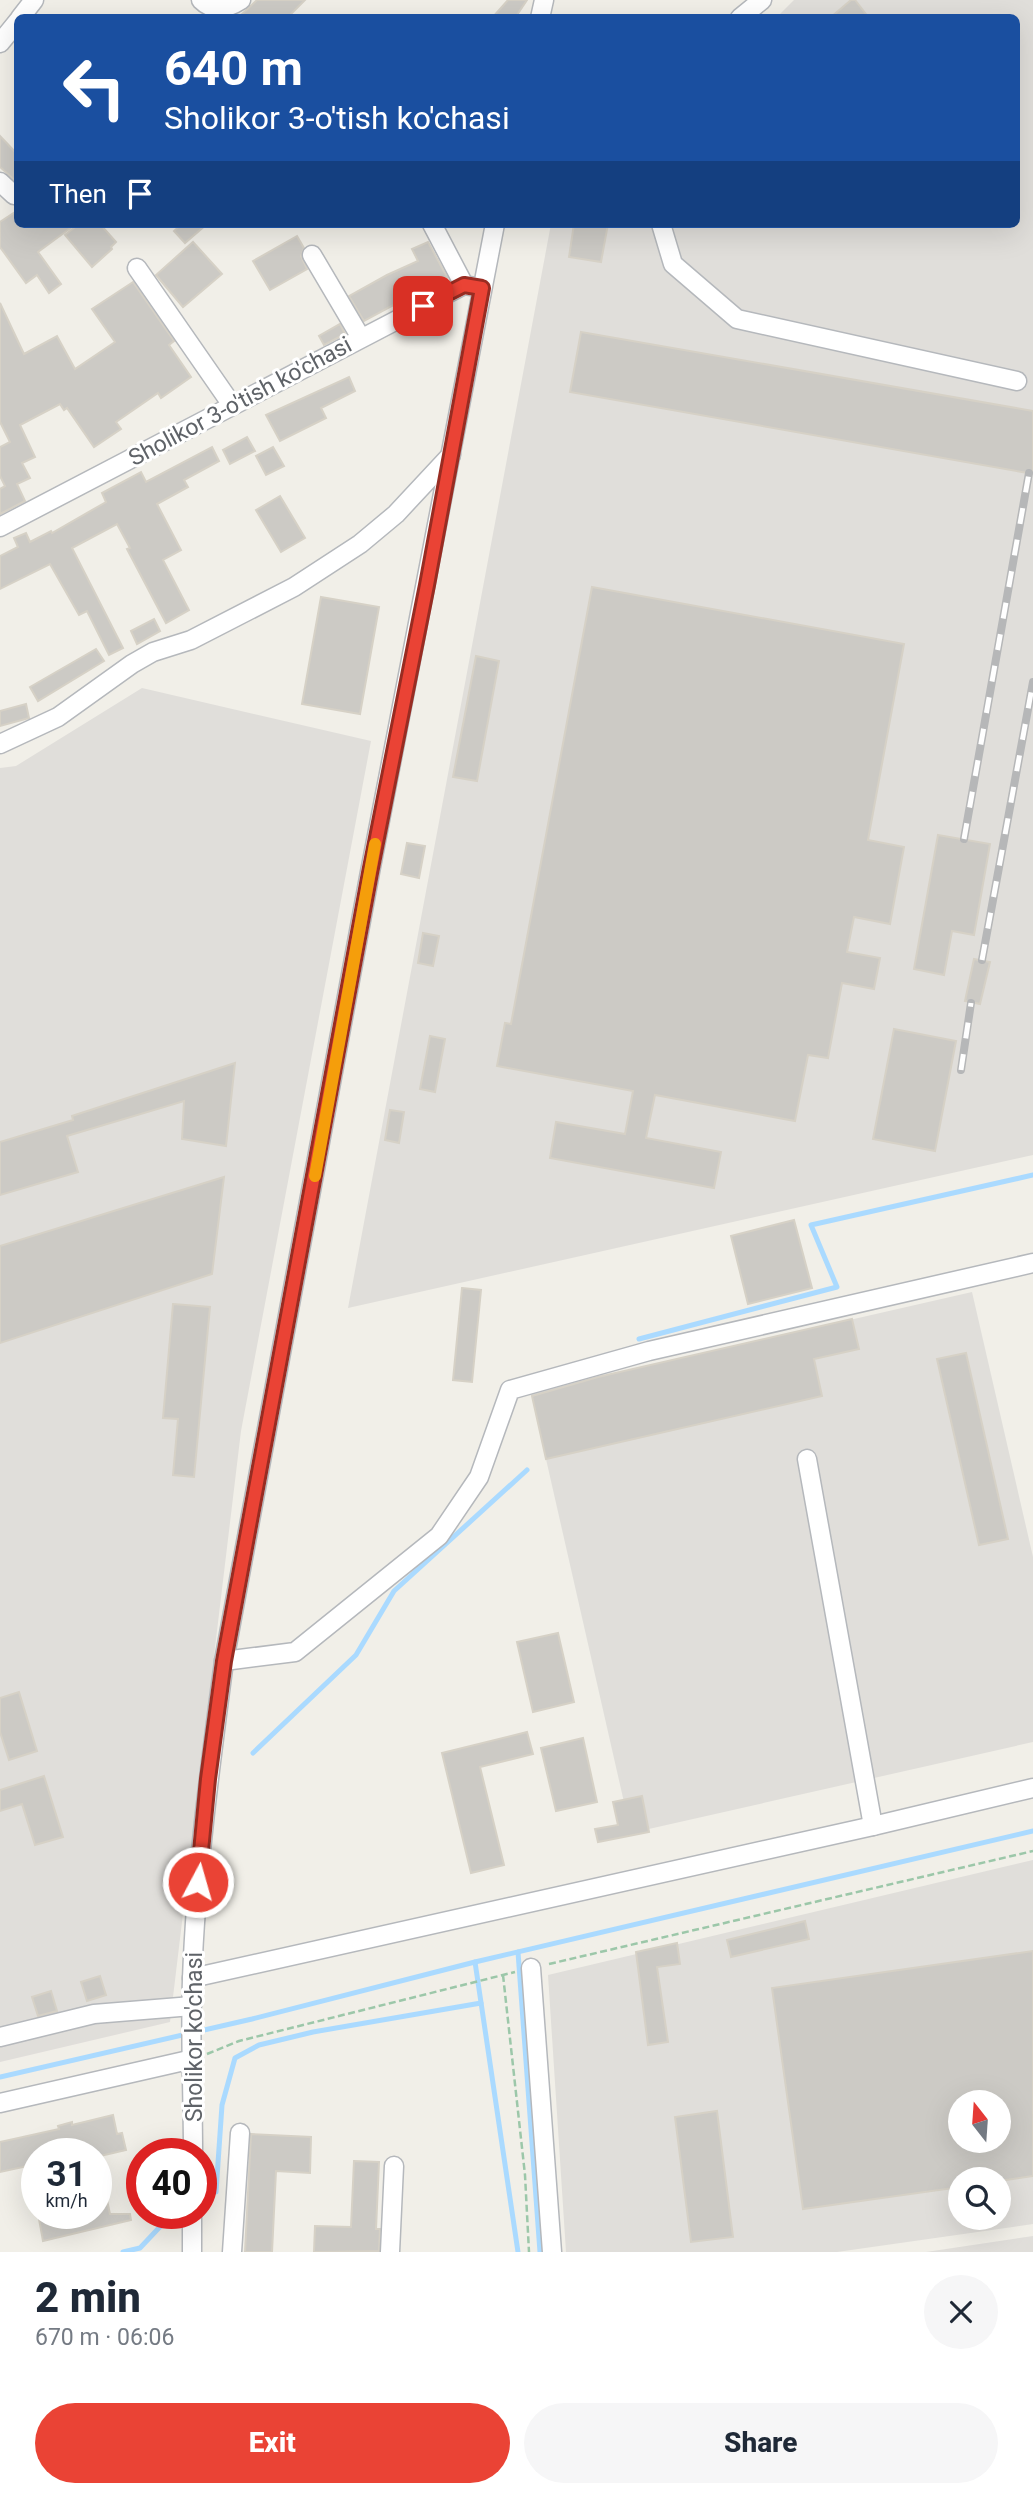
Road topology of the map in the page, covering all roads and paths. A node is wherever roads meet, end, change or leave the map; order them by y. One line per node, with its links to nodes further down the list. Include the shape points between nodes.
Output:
1 (34, 0): 5 (street)
2 (201, 0): 3 (street, via 214,9)
3 (241, 0)
4 (762, 0): 6 (street)
5 (23, 14)
6 (745, 14)
7 (14, 25): 8 (street)
8 (0, 43)
9 (0, 182): 10 (street)
10 (14, 195)
11 (435, 228): 16 (street)
12 (494, 228): 16 (street, Sholikor ko'chasi)
13 (662, 228): 18 (street, via 673,264 737,319)
14 (312, 255): 17 (street)
15 (137, 268): 19 (street)
16 (473, 287): 17 (street, Sholikor 3-o'tish ko'chasi); 20 (street, Sholikor ko'chasi)
17 (361, 338): 19 (street, Sholikor 3-o'tish ko'chasi)
18 (1017, 381)
19 (232, 405): 21 (street, Sholikor 3-o'tish ko'chasi)
20 (451, 455): 22 (street, via 396,514 295,587 191,640 153,652 58,718); 25 (street, Sholikor ko'chasi)
21 (0, 527)
22 (0, 744)
23 (1033, 1263): 25 (street, via 649,1351 510,1390 479,1477 439,1536 295,1652)
24 (807, 1459): 27 (street)
25 (224, 1661): 30 (street, Sholikor ko'chasi, via 205,1805)
26 (1033, 1788): 27 (street)
27 (873, 1826): 30 (street)
28 (1033, 1852): 29 (path)
29 (531, 1968): 43 (street)
30 (192, 1978): 31 (street, Sholikor ko'chasi)
31 (192, 2006): 32 (street, via 94,2014); 33 (street, Sholikor ko'chasi)
32 (0, 2037)
33 (193, 2059): 34 (street); 36 (street, Sholikor ko'chasi); 42 (path, via 239,2041 503,1975)
34 (0, 2104)
35 (240, 2133): 40 (street)
36 (193, 2138)
37 (394, 2165): 41 (street)
38 (192, 2229): 39 (street)
39 (192, 2252)
40 (232, 2252)
41 (390, 2252)
42 (529, 2252)
43 (552, 2252)

